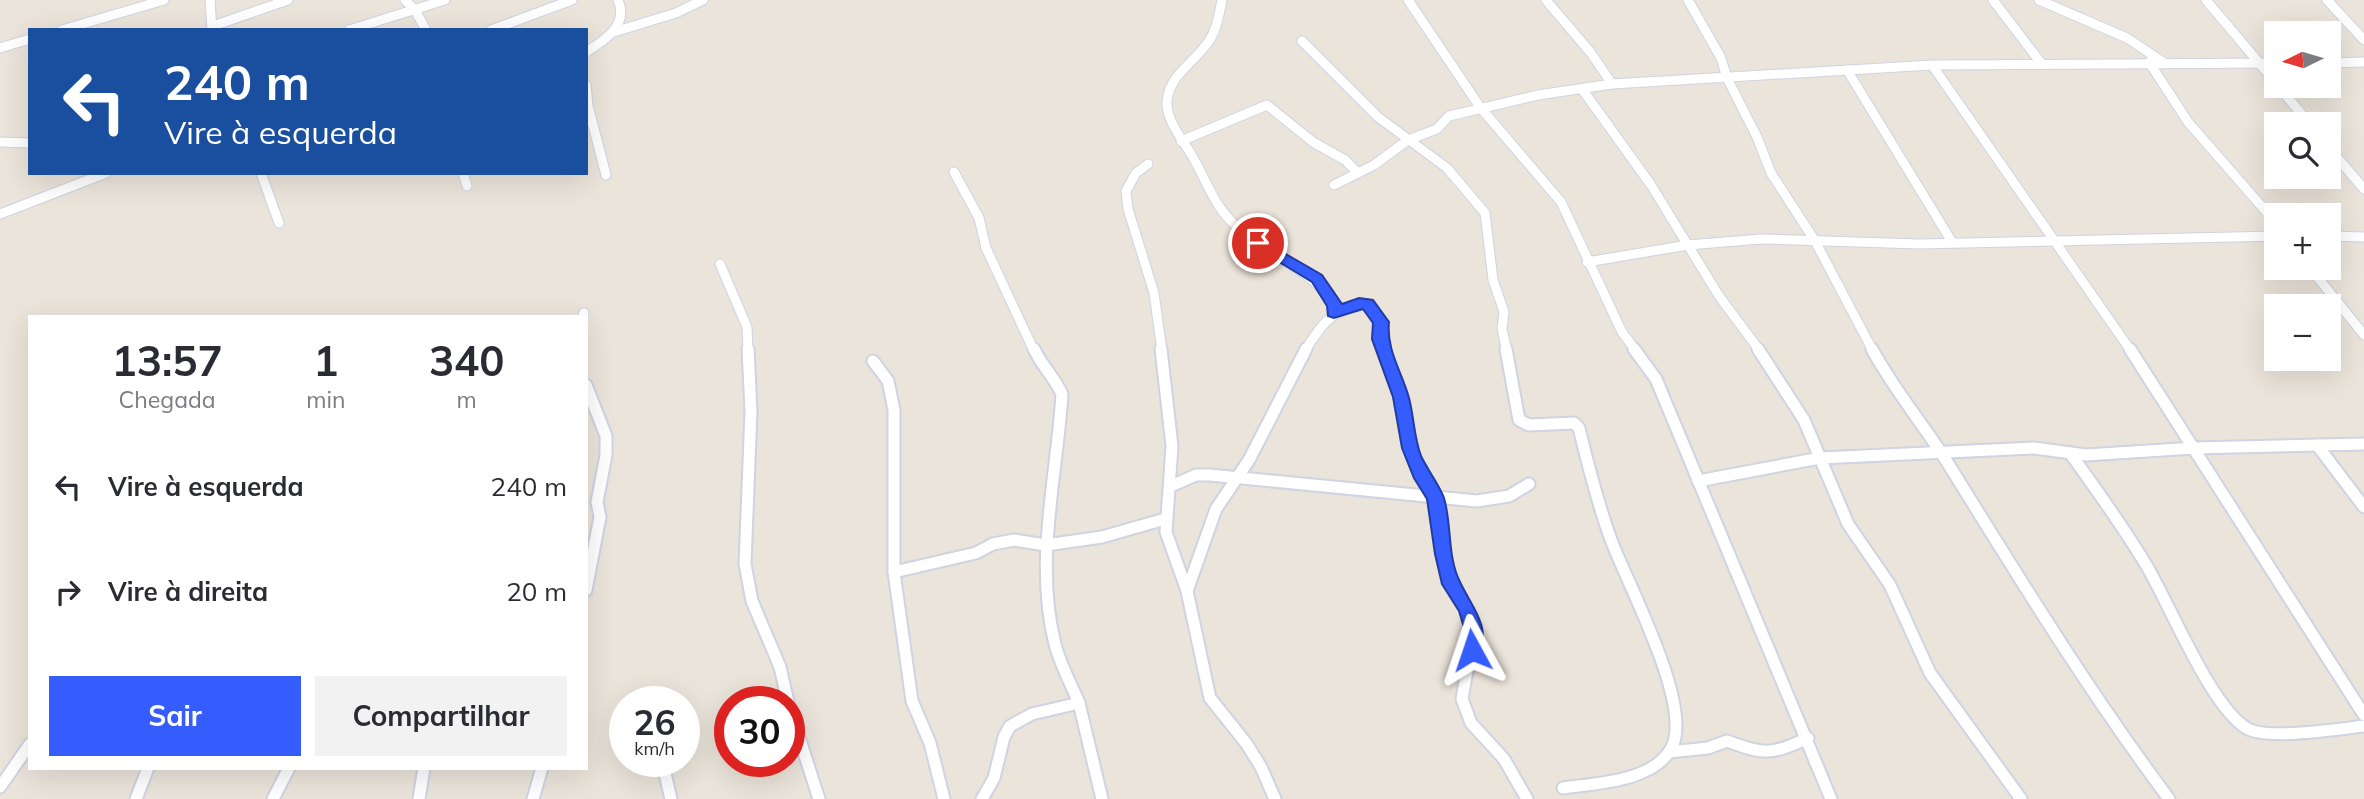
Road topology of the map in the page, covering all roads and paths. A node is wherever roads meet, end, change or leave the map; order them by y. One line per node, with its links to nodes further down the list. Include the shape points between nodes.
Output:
1 (164, 0): 18 (street)
2 (210, 0): 19 (street)
3 (288, 0): 19 (street)
4 (405, 0): 17 (street)
5 (445, 0): 17 (street)
6 (572, 0): 22 (street)
7 (618, 0): 23 (street, via 621,11)
8 (703, 0): 23 (street)
9 (1222, 0): 47 (street, via 1209,41 1174,83 1167,102)
10 (1408, 0): 44 (street)
11 (1546, 0): 40 (street)
12 (1688, 0): 39 (street, via 1721,58)
13 (1993, 0): 34 (street)
14 (2039, 0): 30 (street, via 2127,38)
15 (2206, 0): 31 (street)
16 (2327, 0): 25 (street)
17 (415, 10): 20 (street); 21 (street)
18 (69, 28)
19 (213, 28)
20 (354, 28)
21 (425, 28)
22 (496, 28)
23 (614, 32): 28 (street)
24 (28, 40): 27 (street)
25 (2364, 40)
26 (1302, 41): 46 (street, via 1378,117)
27 (0, 48)
28 (588, 51)
29 (2149, 62): 30 (street); 34 (street); 61 (street, via 2196,132)
30 (2163, 62): 31 (street)
31 (2259, 62): 32 (street); 37 (street)
32 (2264, 62)
33 (2364, 62): 35 (street)
34 (2041, 63): 36 (street)
35 (2342, 63)
36 (1932, 65): 38 (street); 67 (street)
37 (2264, 68)
38 (1847, 70): 39 (street); 69 (street)
39 (1727, 78): 40 (street); 68 (street, via 1771,173)
40 (1612, 84): 41 (street)
41 (1582, 89): 44 (street); 70 (street)
42 (2288, 98): 45 (street)
43 (588, 106): 57 (street)
44 (1480, 107): 46 (street, via 1449,116 1437,130); 71 (street, via 1561,202)
45 (2300, 112)
46 (1408, 140): 53 (street); 101 (street, via 1447,169 1485,213 1519,420 1529,425 1574,423 1579,428 1590,478 1617,557 1675,706 1677,731)
47 (1181, 141): 53 (street, via 1267,105); 74 (street, via 1225,216 1245,235 1317,279 1335,306)
48 (0, 142): 49 (street)
49 (28, 143)
50 (2341, 162): 60 (street)
51 (1149, 164): 87 (street, via 1136,173 1126,191 1154,293 1172,446)
52 (954, 172): 91 (street, via 978,212 986,248 1043,369 1062,394)
53 (1359, 173): 58 (street)
54 (101, 175): 62 (street)
55 (262, 175): 63 (street)
56 (464, 175): 59 (street)
57 (606, 175)
58 (1334, 185)
59 (467, 186)
60 (2364, 188)
61 (2264, 209)
62 (0, 214)
63 (279, 223)
64 (2264, 236): 67 (street)
65 (2341, 236): 66 (street)
66 (2364, 237)
67 (2055, 240): 69 (street); 80 (street)
68 (1815, 241): 69 (street); 70 (street, via 1761,239); 81 (street, via 1887,377)
69 (1952, 242)
70 (1688, 245): 71 (street); 83 (street, via 1770,365 1804,420)
71 (1587, 262): 85 (street, via 1622,332 1656,379)
72 (720, 264): 95 (street, via 747,327 751,411 745,564 752,601)
73 (2320, 280): 75 (street)
74 (1334, 312): 84 (street, via 1307,347); 88 (street, via 1367,304 1381,322 1379,339 1401,397 1410,448)
75 (2364, 335)
76 (873, 361): 92 (street, via 888,381 894,410)
77 (588, 390): 93 (street, via 606,436 606,455)
78 (2364, 444): 79 (street)
79 (2317, 445): 80 (street); 89 (street)
80 (2194, 448): 82 (street); 97 (street)
81 (1940, 451): 82 (street, via 2035,448); 83 (street); 123 (street, via 2038,609)
82 (2070, 453): 98 (street, via 2166,599 2215,692 2239,722 2254,731)
83 (1820, 457): 85 (street); 122 (street, via 1848,524 1890,585 1930,673)
84 (1236, 478): 87 (street, via 1196,475); 88 (street); 94 (street, via 1216,509)
85 (1698, 481): 99 (street)
86 (1529, 484): 88 (street, via 1509,496 1477,501)
87 (1171, 486): 90 (street)
88 (1435, 497): 120 (street, via 1451,584 1474,631 1462,699 1471,723 1504,759)
89 (2364, 507)
90 (1165, 519): 91 (street, via 1102,537); 94 (street)
91 (1046, 545): 92 (street, via 1014,540); 96 (street, via 1055,643)
92 (894, 572): 116 (street, via 912,701 930,743)
93 (588, 581)
94 (1187, 591): 119 (street, via 1210,698 1246,743)
95 (785, 686)
96 (1079, 704): 117 (street, via 1032,715 1010,726 994,778); 118 (street)
97 (2364, 715)
98 (2364, 726)
99 (1808, 738): 101 (street, via 1777,752 1754,751 1727,741); 121 (street)
100 (28, 747): 108 (street)
101 (1668, 752): 109 (street, via 1626,778)
102 (805, 755): 115 (street)
103 (147, 770): 110 (street)
104 (288, 770): 111 (street)
105 (424, 770): 112 (street)
106 (541, 770): 113 (street)
107 (666, 777): 114 (street)
108 (0, 787)
109 (1563, 788)
110 (136, 799)
111 (273, 799)
112 (419, 799)
113 (533, 799)
114 (671, 799)
115 (819, 799)
116 (944, 799)
117 (982, 799)
118 (1102, 799)
119 (1275, 799)
120 (1527, 799)
121 (1831, 799)
122 (2021, 799)
123 (2169, 799)

